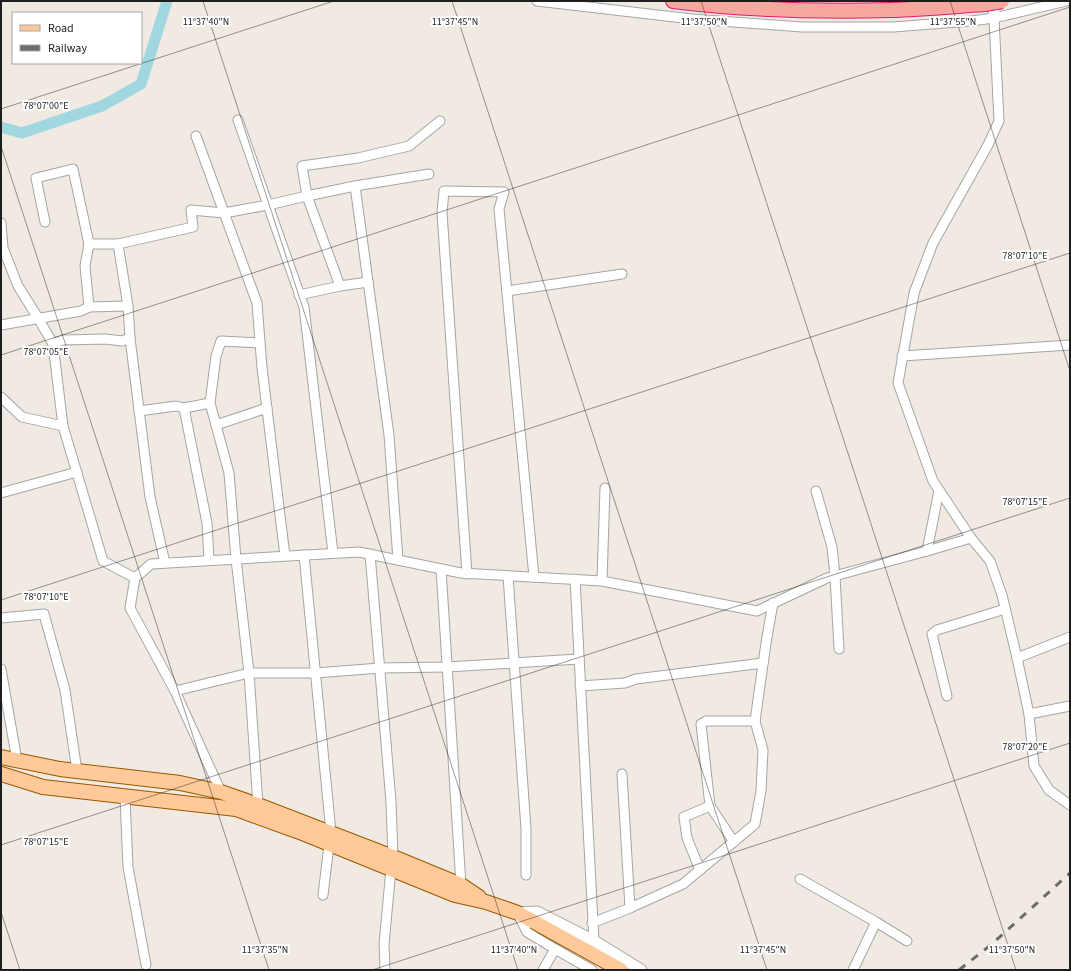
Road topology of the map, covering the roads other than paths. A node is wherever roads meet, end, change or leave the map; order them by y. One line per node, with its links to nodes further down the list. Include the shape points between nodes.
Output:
1 (538, 1): 6 (street, via 692,19 802,27 893,27)
2 (673, 1): 5 (highway, via 773,10 840,11 892,10)
3 (1002, 1): 5 (highway, bridge)
4 (1066, 1): 6 (street)
5 (989, 2): 6 (street)
6 (994, 18): 32 (street, via 998,121 988,145 933,243 914,293)
7 (238, 120): 13 (street)
8 (440, 120): 12 (street, via 409,146 358,158 302,166)
9 (196, 136): 14 (street)
10 (429, 174): 11 (street)
11 (355, 186): 12 (street); 20 (street)
12 (307, 196): 13 (street); 21 (street)
13 (268, 205): 14 (street); 23 (street)
14 (224, 213): 18 (street, via 191,210 193,227); 29 (street, via 257,303)
15 (45, 222): 17 (street, via 36,178 73,169)
16 (1, 223): 26 (street, via 3,248 18,286)
17 (89, 244): 18 (street); 25 (street, via 85,266)
18 (118, 244): 24 (street)
19 (622, 274): 22 (street)
20 (368, 282): 21 (street); 53 (street, via 389,435)
21 (340, 286): 23 (street)
22 (507, 291): 56 (street, via 499,209 504,192 444,191 442,213); 59 (street)
23 (299, 295): 47 (street, via 304,307)
24 (128, 306): 25 (street); 28 (street)
25 (89, 307): 26 (street)
26 (38, 318): 27 (street); 30 (street)
27 (1, 325)
28 (130, 338): 30 (street, via 122,341 105,338 63,340); 37 (street)
29 (260, 343): 34 (street, via 221,341 216,356); 36 (street)
30 (53, 344): 39 (street)
31 (1070, 345): 32 (street)
32 (902, 356): 42 (street, via 898,383 933,481)
33 (1, 397): 39 (street, via 22,417)
34 (210, 403): 35 (street); 38 (street)
35 (184, 408): 37 (street, via 176,406); 52 (street, via 207,523)
36 (267, 408): 38 (street); 50 (street)
37 (139, 411): 54 (street, via 150,497)
38 (216, 425): 51 (street, via 229,473)
39 (63, 426): 40 (street)
40 (77, 472): 44 (street); 60 (street, via 104,561)
41 (605, 488): 62 (street)
42 (939, 490): 45 (street); 46 (street)
43 (816, 491): 58 (street, via 832,547)
44 (1, 492)
45 (971, 538): 46 (street); 64 (street, via 990,561)
46 (927, 551): 58 (street)
47 (333, 553): 48 (street); 49 (street)
48 (370, 554): 53 (street); 73 (street)
49 (304, 555): 50 (street); 76 (street)
50 (285, 556): 51 (street)
51 (236, 559): 52 (street); 75 (street)
52 (209, 560): 54 (street)
53 (398, 560): 55 (street)
54 (165, 563): 60 (street, via 151,564)
55 (441, 569): 56 (street); 72 (street)
56 (467, 574): 57 (street)
57 (508, 576): 59 (street); 71 (street)
58 (835, 576): 63 (street); 67 (street)
59 (534, 577): 61 (street)
60 (134, 578): 78 (street, via 130,608)
61 (575, 579): 62 (street); 69 (street)
62 (602, 581): 63 (street, via 757,611)
63 (773, 604): 70 (street)
64 (1005, 609): 68 (street); 79 (street, via 937,630 932,634)
65 (1, 618): 85 (street, via 44,614 65,690)
66 (1070, 637): 68 (street)
67 (839, 649)
68 (1017, 658): 81 (street)
69 (579, 659): 71 (street); 77 (street)
70 (763, 663): 77 (street, via 636,679 625,683); 82 (street)
71 (514, 664): 72 (street); 97 (street, via 526,829)
72 (448, 667): 73 (street); 99 (street)
73 (380, 668): 76 (street); 95 (street, via 391,802)
74 (1, 669): 84 (street)
75 (249, 673): 76 (street); 78 (street); 90 (street)
76 (316, 673): 93 (street)
77 (580, 686): 105 (street)
78 (175, 691): 88 (street)
79 (947, 696)
80 (1070, 706): 81 (street)
81 (1029, 714): 91 (street, via 1034,766 1049,790)
82 (755, 721): 92 (street, via 706,721 701,724); 94 (street, via 763,750 757,818 755,824)
83 (1, 757): 84 (main road)
84 (16, 760): 85 (main road)
85 (77, 771): 88 (main road, via 180,783)
86 (1, 774): 89 (main road, via 43,787)
87 (622, 774): 102 (street)
88 (221, 792): 90 (main road)
89 (125, 797): 93 (main road, via 236,809 305,834); 109 (street, via 128,867)
90 (258, 804): 93 (main road)
91 (1070, 805)
92 (710, 806): 94 (street); 96 (street, via 684,817 687,838)
93 (330, 839): 95 (main road); 100 (street)
94 (734, 842): 96 (street)
95 (392, 863): 99 (main road); 101 (main road, via 455,895); 111 (street, via 384,944)
96 (700, 870): 102 (street, via 683,884)
97 (526, 875)
98 (800, 879): 104 (street)
99 (461, 885): 101 (main road)
100 (323, 895)
101 (486, 902): 103 (main road)
102 (630, 908): 105 (street)
103 (524, 916): 106 (street, via 537,912); 108 (street, via 527,932); 114 (main road)
104 (876, 922): 107 (street); 116 (street)
105 (592, 923): 106 (street)
106 (594, 941): 115 (street)
107 (907, 941)
108 (555, 949): 110 (street); 112 (street)
109 (146, 965)
110 (578, 966): 113 (street)
111 (385, 970)
112 (543, 970)
113 (592, 970)
114 (620, 970)
115 (641, 970)
116 (853, 970)

